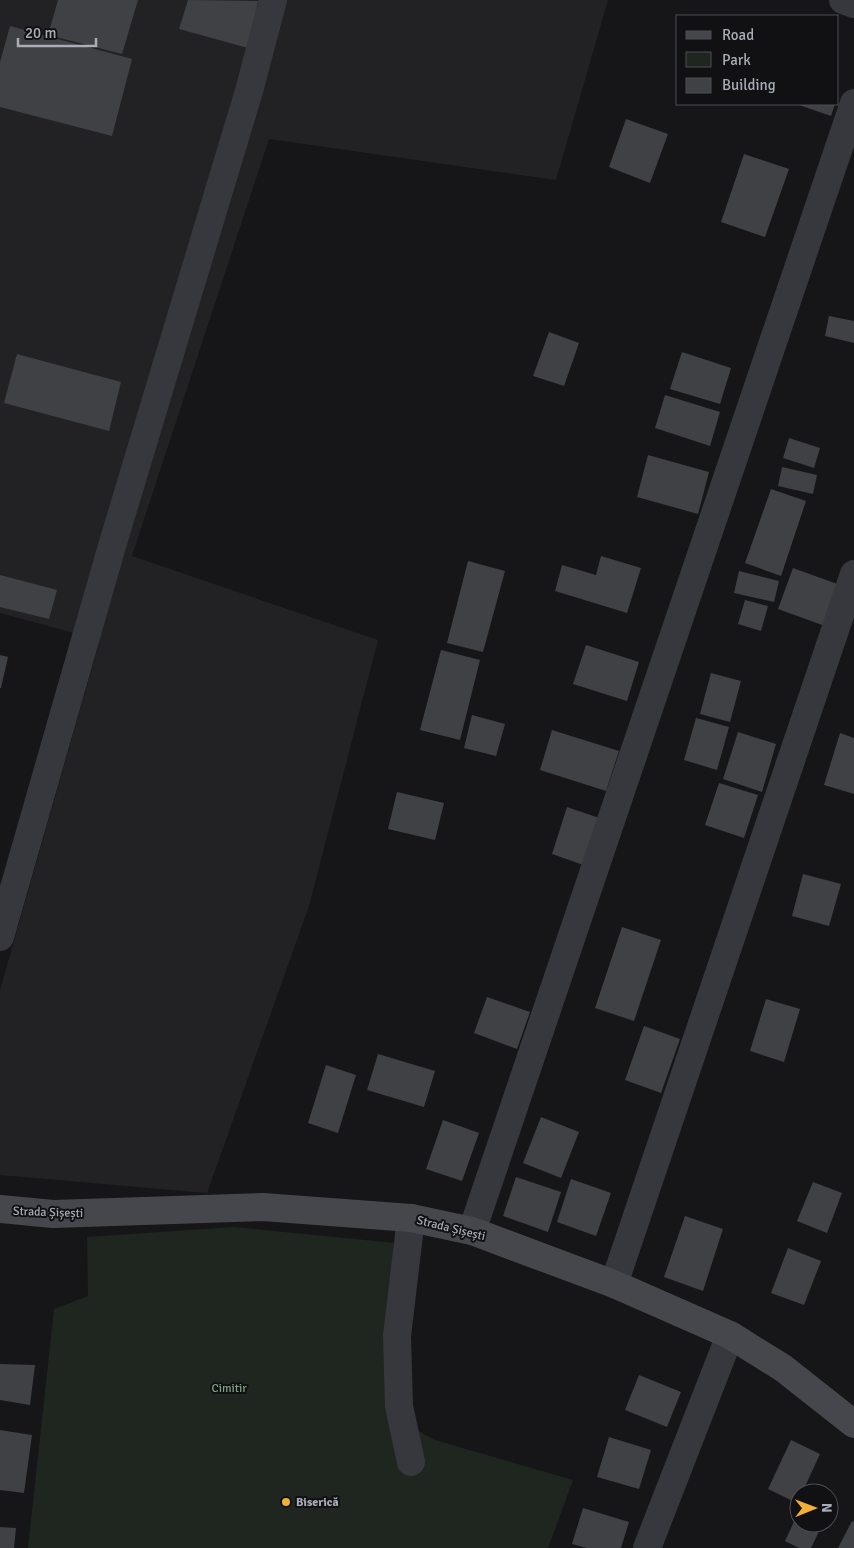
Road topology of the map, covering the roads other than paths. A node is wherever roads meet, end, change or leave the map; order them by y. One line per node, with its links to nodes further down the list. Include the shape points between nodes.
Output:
1 (273, 0): 6 (street, via 112,546)
2 (843, 0): 3 (street)
3 (854, 4)
4 (854, 103): 10 (street)
5 (854, 574): 11 (street)
6 (11, 858): 7 (street)
7 (0, 937)
8 (0, 1209): 9 (street, Strada Șișești, via 53,1214 263,1206)
9 (411, 1218): 10 (street, Strada Șișești); 14 (street, via 397,1336 399,1406)
10 (472, 1231): 11 (street, Strada Șișești)
11 (614, 1284): 12 (street, Strada Șișești)
12 (730, 1335): 13 (street, Strada Șișești, via 783,1368); 15 (street)
13 (854, 1424)
14 (411, 1462)
15 (647, 1548)

